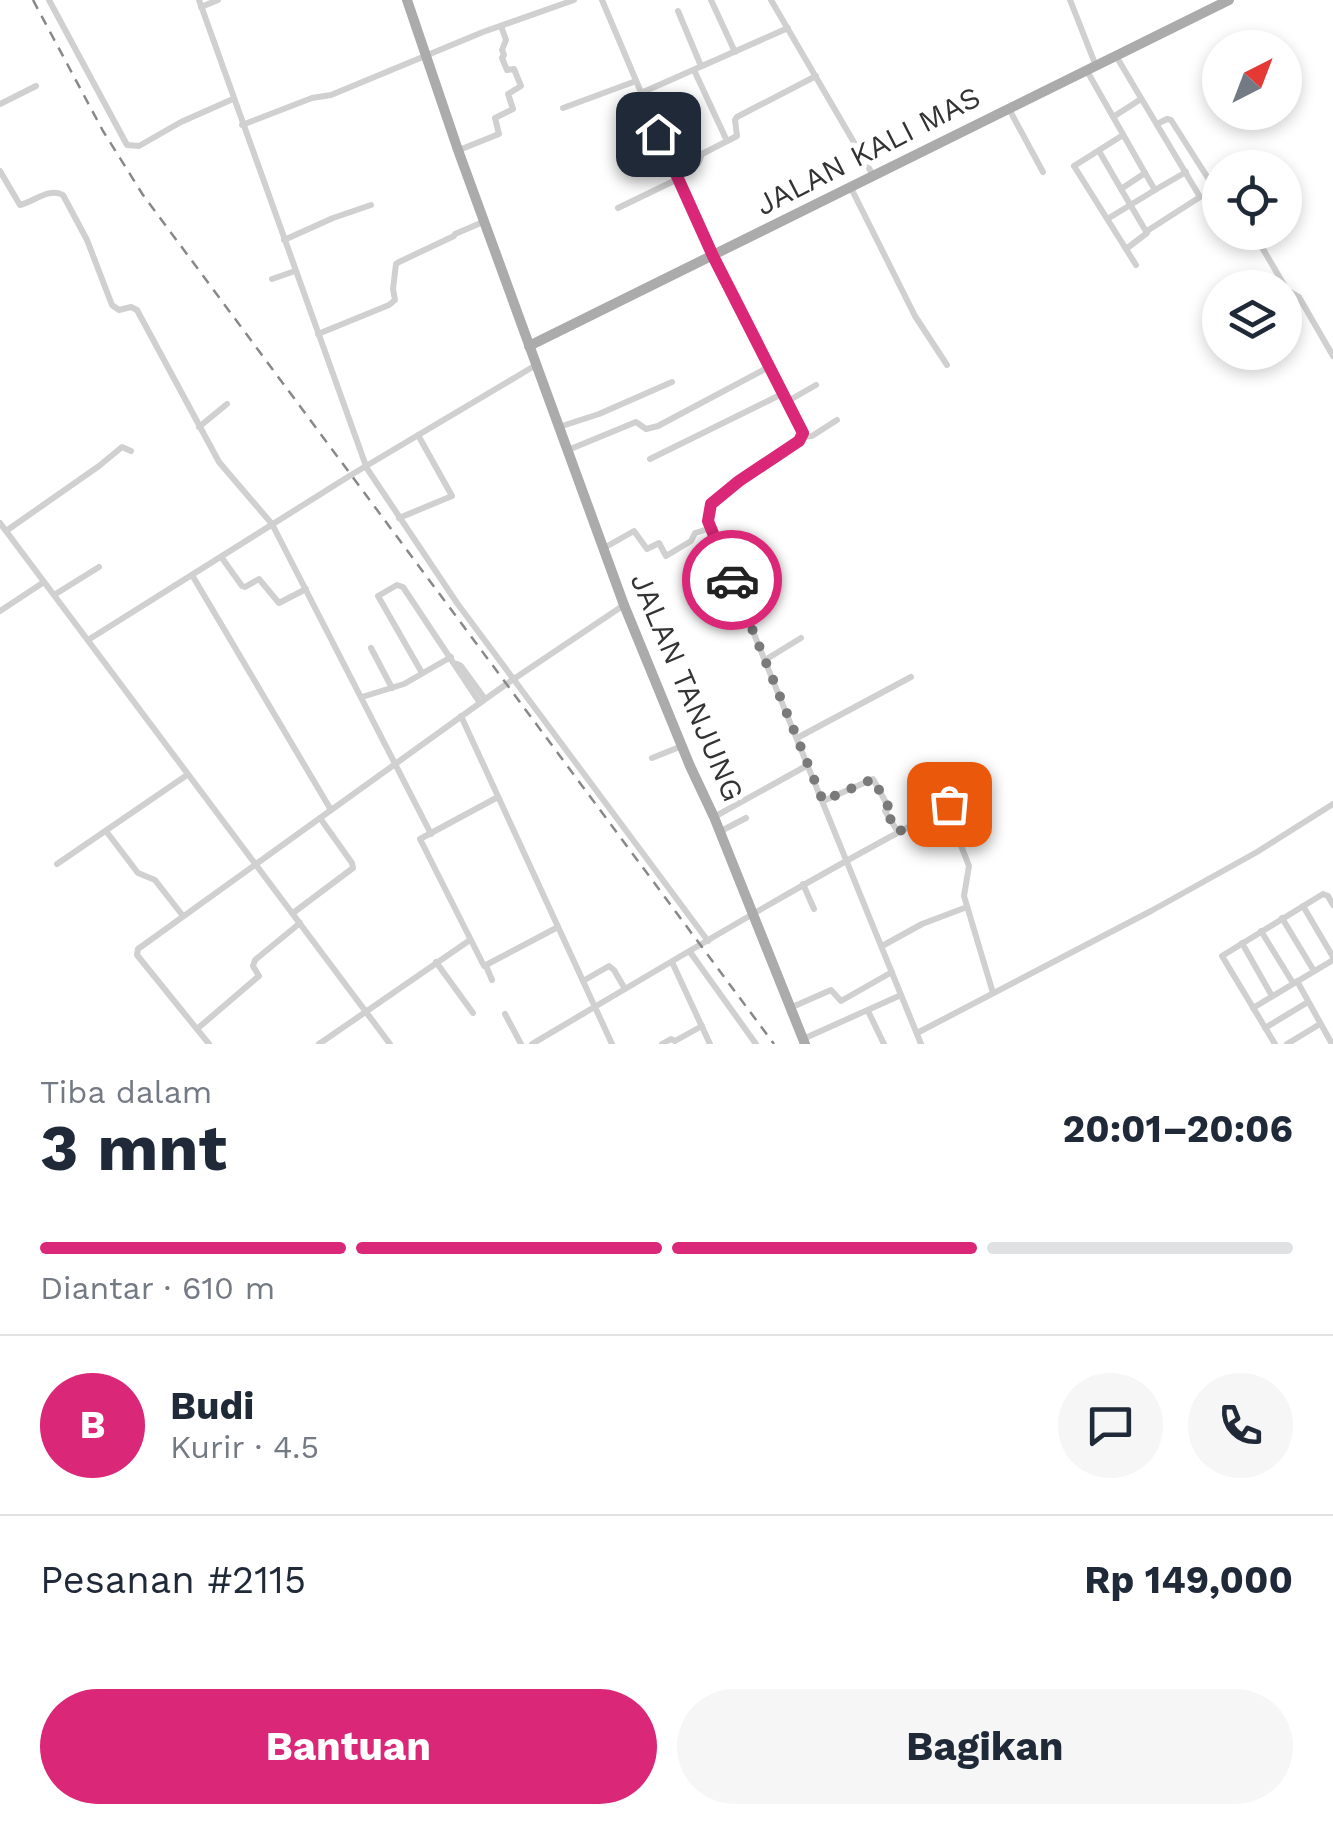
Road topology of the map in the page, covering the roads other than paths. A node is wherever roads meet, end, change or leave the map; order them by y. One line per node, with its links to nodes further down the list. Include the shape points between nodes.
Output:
1 (48, 0): 25 (street, via 127,145 139,146)
2 (218, 0): 11 (street)
3 (408, 0): 17 (main road, JALAN TANJUNG)
4 (574, 0): 14 (street)
5 (602, 0): 22 (street)
6 (711, 0): 16 (street)
7 (1070, 0): 20 (street)
8 (1198, 0): 13 (street)
9 (1229, 0): 13 (main road, JALAN KALI MAS)
10 (776, 1): 15 (street)
11 (200, 4): 25 (street)
12 (678, 11): 19 (street)
13 (1204, 12): 18 (main road, JALAN KALI MAS)
14 (501, 26): 17 (street); 35 (street, via 502,58 521,87 508,94 513,108 495,118 499,134)
15 (788, 28): 16 (street); 21 (street)
16 (735, 52): 19 (street)
17 (427, 54): 32 (street); 35 (main road, JALAN TANJUNG)
18 (1116, 56): 20 (main road, JALAN KALI MAS); 26 (street)
19 (698, 68): 24 (street); 34 (street)
20 (1091, 68): 29 (main road, JALAN KALI MAS); 30 (street)
21 (816, 76): 34 (street, via 737,117 737,136); 42 (street)
22 (636, 80): 24 (street); 28 (street)
23 (36, 86): 27 (street)
24 (641, 93): 43 (street)
25 (233, 99): 32 (street)
26 (1141, 99): 30 (street); 31 (street)
27 (0, 104)
28 (563, 108)
29 (1008, 109): 39 (street); 42 (main road, JALAN KALI MAS)
30 (1112, 117): 33 (street)
31 (1157, 124): 37 (street, via 1171,120); 40 (street)
32 (242, 125): 53 (street)
33 (1123, 135): 36 (street); 41 (street)
34 (726, 141): 43 (street)
35 (458, 150): 51 (main road, JALAN TANJUNG)
36 (1098, 150): 45 (street); 50 (street, via 1074,166)
37 (1202, 169)
38 (0, 171): 72 (street, via 20,206 52,192 63,195 112,306 137,310)
39 (1043, 172)
40 (1186, 172): 46 (street); 52 (street, via 1199,198)
41 (1145, 173): 45 (street); 46 (street)
42 (874, 176): 44 (main road, JALAN KALI MAS)
43 (677, 177): 49 (street); 56 (street)
44 (851, 188): 56 (main road, JALAN KALI MAS); 64 (street)
45 (1120, 189): 48 (street)
46 (1155, 190): 48 (street)
47 (371, 205): 53 (street)
48 (1131, 206): 50 (street); 52 (street)
49 (618, 208)
50 (1109, 218): 54 (street)
51 (484, 222): 60 (street, via 398,262 389,305); 61 (main road, JALAN TANJUNG)
52 (1146, 232): 54 (street)
53 (284, 240): 58 (street)
54 (1126, 248): 57 (street)
55 (1264, 250): 62 (street)
56 (713, 256): 61 (main road, JALAN KALI MAS); 65 (street)
57 (1136, 266)
58 (295, 271): 59 (street); 60 (street)
59 (272, 278)
60 (318, 334): 79 (street)
61 (530, 346): 63 (main road, JALAN TANJUNG)
62 (1333, 356)
63 (536, 364): 73 (main road, JALAN TANJUNG); 74 (street)
64 (947, 365)
65 (769, 367): 68 (street); 76 (street, via 658,426 636,422)
66 (672, 382): 73 (street)
67 (816, 384): 69 (street)
68 (784, 393): 69 (street); 78 (street)
69 (788, 402): 75 (street)
70 (227, 404): 72 (street)
71 (837, 420): 75 (street)
72 (199, 427): 82 (street, via 223,468)
73 (558, 428): 76 (main road, JALAN TANJUNG)
74 (418, 435): 79 (street); 80 (street, via 452,496)
75 (802, 437): 83 (street, via 717,497 708,510)
76 (566, 450): 85 (main road, JALAN TANJUNG)
77 (131, 451): 84 (street, via 122,447)
78 (650, 459)
79 (366, 466): 80 (street); 82 (street)
80 (398, 518): 103 (street)
81 (0, 523): 84 (street)
82 (272, 524): 86 (street); 91 (street)
83 (711, 528): 85 (street, via 666,556 659,543 646,549 634,532); 88 (street)
84 (6, 530): 90 (street)
85 (603, 549): 94 (main road, JALAN TANJUNG)
86 (222, 558): 89 (street); 91 (street, via 242,586 259,579 278,603)
87 (99, 566): 93 (street)
88 (728, 570): 92 (street); 99 (street)
89 (192, 576): 97 (street); 119 (street)
90 (44, 582): 93 (street); 95 (street)
91 (306, 588): 105 (street)
92 (690, 590)
93 (54, 595): 97 (street)
94 (624, 605): 103 (street); 109 (main road, JALAN TANJUNG)
95 (0, 611)
96 (801, 638): 99 (street)
97 (88, 640): 113 (street)
98 (371, 648): 104 (street)
99 (765, 660): 108 (street)
100 (453, 661): 101 (street); 101 (street, via 398,584 378,598); 106 (street)
101 (422, 673): 104 (street)
102 (911, 677): 108 (street)
103 (514, 679): 106 (street); 143 (street)
104 (392, 688): 105 (street)
105 (362, 697): 111 (street)
106 (483, 701): 107 (street)
107 (461, 716): 111 (street); 115 (street)
108 (797, 738): 112 (street)
109 (682, 746): 110 (street); 120 (main road, JALAN TANJUNG)
110 (652, 758)
111 (396, 763): 119 (street); 126 (street)
112 (808, 766): 116 (street); 120 (street)
113 (188, 775): 123 (street); 129 (street)
114 (960, 780): 118 (street)
115 (498, 798): 126 (street); 140 (street)
116 (823, 801): 125 (street, via 873,779); 127 (street)
117 (1333, 804): 157 (street, via 1164,904)
118 (946, 807): 125 (street); 133 (street, via 969,866)
119 (332, 810): 121 (street)
120 (714, 817): 124 (main road, JALAN TANJUNG)
121 (320, 818): 129 (street); 135 (street, via 353,868)
122 (746, 818): 124 (street)
123 (106, 831): 128 (street); 137 (street)
124 (720, 831): 136 (main road, JALAN TANJUNG)
125 (898, 832): 127 (street)
126 (431, 834): 142 (street, via 420,839)
127 (847, 860): 130 (street); 145 (street)
128 (57, 864)
129 (256, 864): 135 (street); 137 (street)
130 (803, 884): 134 (street); 136 (street)
131 (1333, 905): 132 (street, via 1326,894)
132 (1303, 906): 138 (street); 147 (street)
133 (967, 907): 145 (street); 157 (street)
134 (814, 909)
135 (293, 914): 139 (street)
136 (752, 914): 143 (street); 162 (main road, JALAN TANJUNG)
137 (183, 916): 171 (street, via 137,953)
138 (1282, 918): 141 (street); 151 (street)
139 (300, 923): 165 (street); 171 (street, via 255,960 259,976)
140 (558, 928): 150 (street); 154 (street)
141 (1261, 931): 144 (street); 155 (street)
142 (470, 940): 148 (street); 150 (street)
143 (708, 940): 146 (street)
144 (1242, 943): 159 (street); 163 (street, via 1222,956)
145 (882, 946): 152 (street)
146 (690, 952): 149 (street); 182 (street)
147 (1333, 958): 151 (street)
148 (436, 962): 165 (street); 166 (street)
149 (672, 962): 156 (street); 169 (street)
150 (486, 966): 153 (street)
151 (1314, 971): 155 (street)
152 (892, 972): 158 (street); 162 (street, via 841,1001 831,990)
153 (492, 980)
154 (584, 982): 156 (street, via 609,966); 161 (street)
155 (1295, 982): 159 (street); 160 (street)
156 (625, 990): 161 (street)
157 (993, 993): 172 (street)
158 (902, 995): 164 (street); 172 (street)
159 (1272, 996): 163 (street)
160 (1308, 1002): 168 (street); 170 (street)
161 (595, 1006): 178 (street); 179 (street)
162 (790, 1008): 173 (main road, JALAN TANJUNG)
163 (1253, 1008): 170 (street)
164 (868, 1010): 173 (street); 183 (street)
165 (366, 1013): 175 (street); 176 (street)
166 (473, 1013)
167 (505, 1014): 177 (street)
168 (1320, 1024): 186 (street); 187 (street)
169 (702, 1026): 180 (street); 181 (street)
170 (1265, 1028): 185 (street)
171 (197, 1029): 174 (street)
172 (917, 1032): 184 (street)
173 (804, 1042)
174 (209, 1044)
175 (319, 1044)
176 (390, 1044)
177 (520, 1044)
178 (532, 1044)
179 (612, 1044)
180 (662, 1044)
181 (710, 1044)
182 (756, 1044)
183 (884, 1044)
184 (921, 1044)
185 (1275, 1044)
186 (1286, 1044)
187 (1332, 1044)

